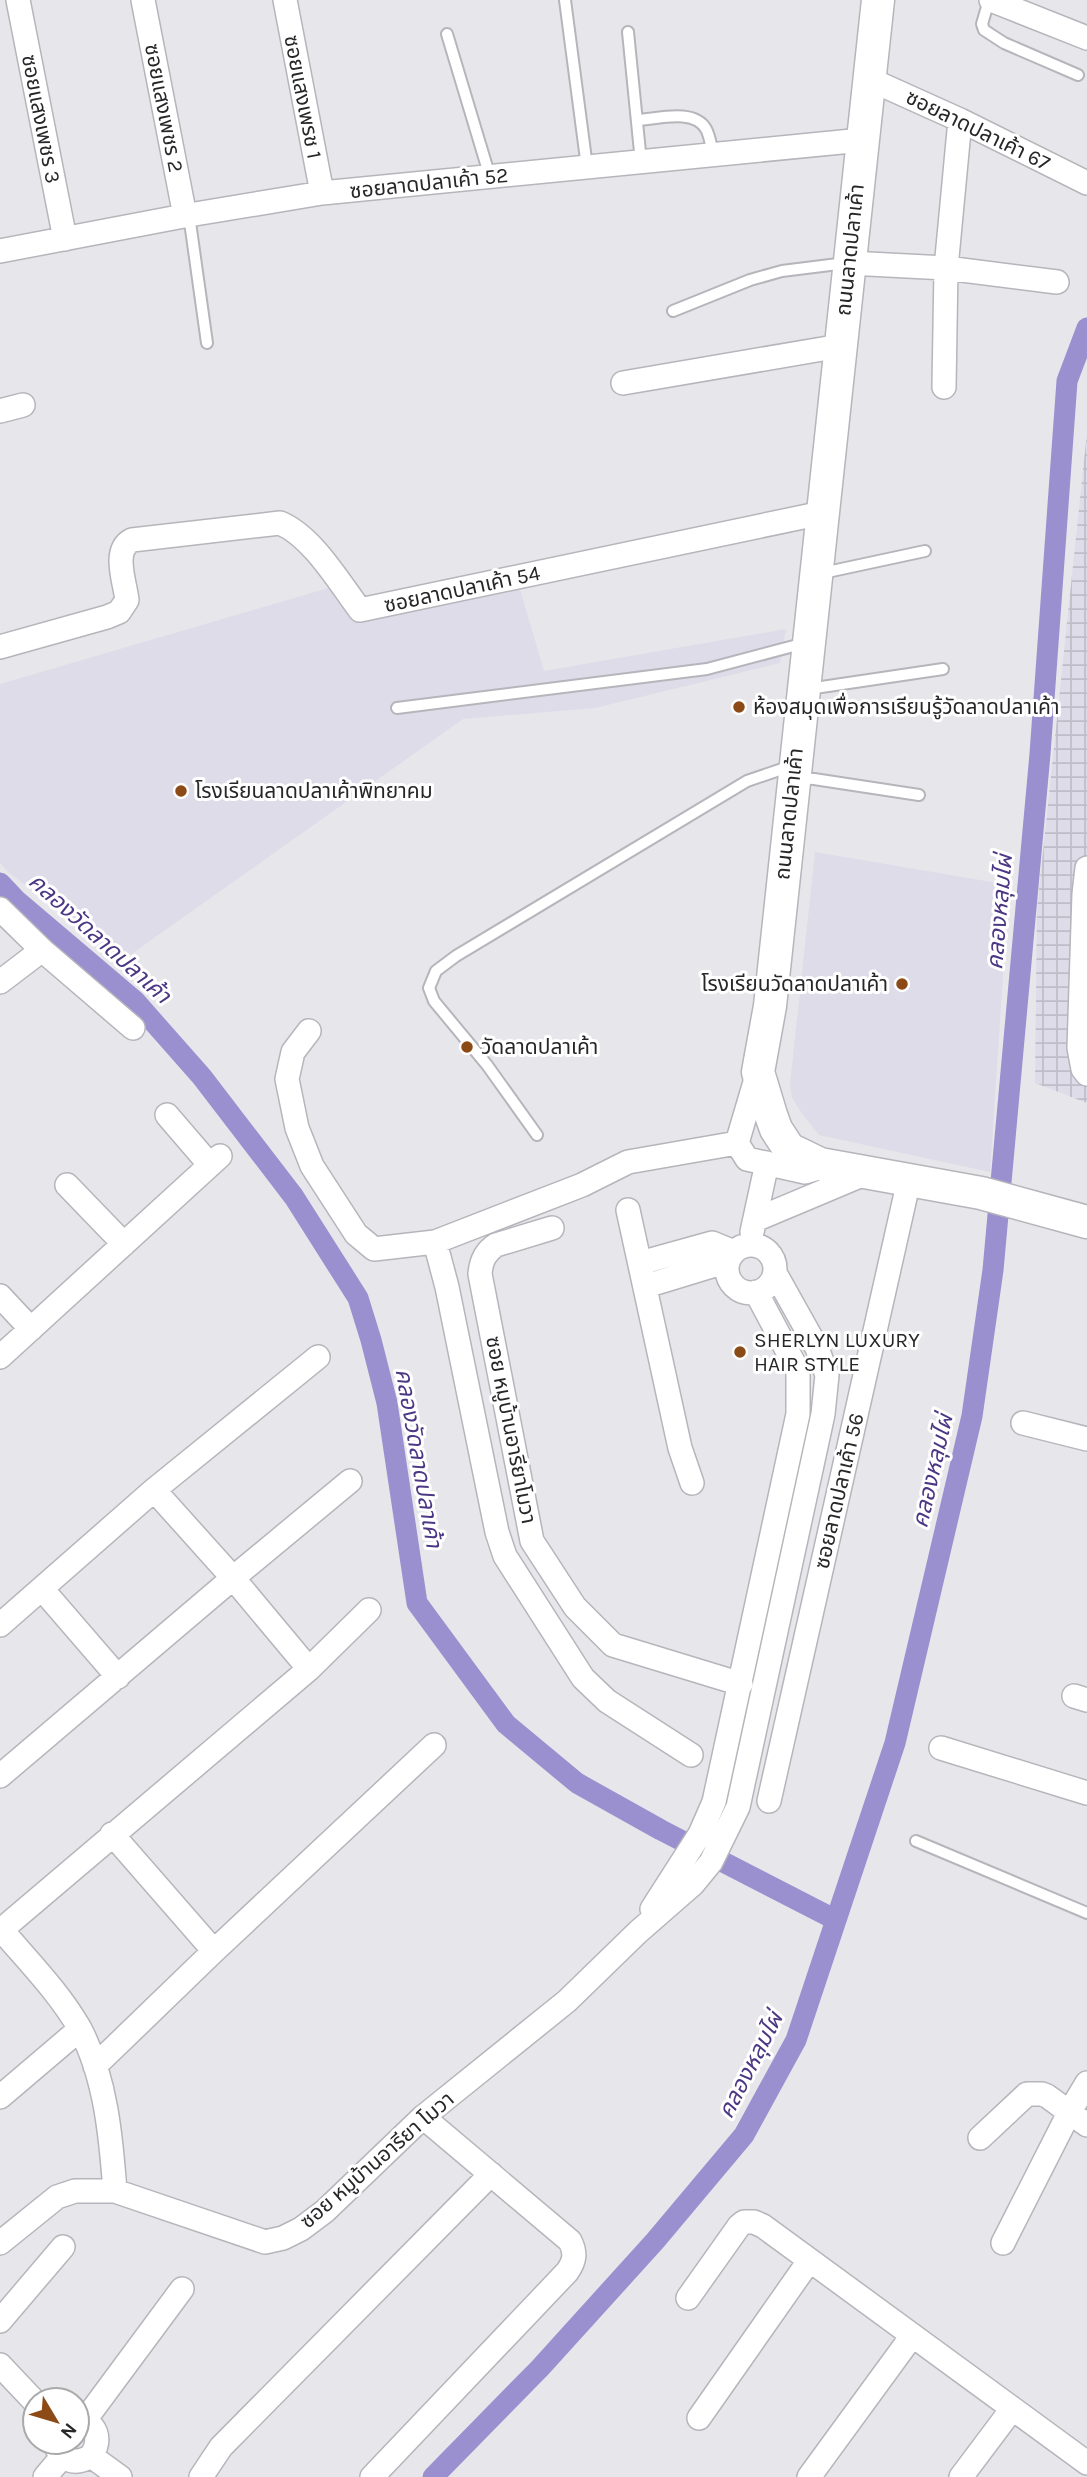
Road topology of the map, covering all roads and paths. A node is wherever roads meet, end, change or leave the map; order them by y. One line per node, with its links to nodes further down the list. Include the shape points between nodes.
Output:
1 (18, 0): 22 (street, ซอยแสงเพชร 3)
2 (143, 0): 21 (street, ซอยแสงเพชร 2)
3 (285, 0): 20 (street, ซอยแสงเพรช 1)
4 (565, 0): 17 (lane)
5 (878, 0): 11 (main road, ถนนลาดปลาเค้า)
6 (990, 0): 9 (street); 10 (lane, via 984,30)
7 (628, 32): 12 (lane)
8 (447, 34): 18 (lane)
9 (1087, 38)
10 (1078, 75)
11 (869, 79): 13 (street, ซอยลาดปลาเค้า 67); 14 (main road, ถนนลาดปลาเค้า)
12 (638, 120): 15 (lane, via 693,118 705,128); 16 (lane)
13 (960, 120): 19 (street, ซอยลาดปลาเค้า 67); 25 (street)
14 (862, 140): 15 (street, ซอยลาดปลาเค้า 52); 24 (main road, ถนนลาดปลาเค้า)
15 (714, 156): 16 (street, ซอยลาดปลาเค้า 52)
16 (641, 162): 17 (street, ซอยลาดปลาเค้า 52)
17 (587, 167): 18 (street, ซอยลาดปลาเค้า 52)
18 (490, 177): 20 (street, ซอยลาดปลาเค้า 52)
19 (1087, 183)
20 (322, 193): 21 (street, ซอยลาดปลาเค้า 52)
21 (187, 215): 22 (street, ซอยลาดปลาเค้า 52); 28 (lane)
22 (65, 239): 23 (street, ซอยลาดปลาเค้า 52)
23 (0, 251)
24 (849, 263): 25 (street); 27 (lane, via 782,271); 29 (main road, ถนนลาดปลาเค้า)
25 (946, 268): 26 (street); 31 (street)
26 (1057, 282)
27 (673, 311)
28 (207, 343)
29 (840, 346): 30 (street); 34 (main road, ถนนลาดปลาเค้า)
30 (623, 383)
31 (944, 387)
32 (23, 405): 33 (street)
33 (0, 411)
34 (822, 513): 36 (main road, ถนนลาดปลาเค้า); 38 (street, ซอยลาดปลาเค้า 54, via 360,610 303,538 280,523 132,540 122,550 127,600 119,612)
35 (925, 551): 36 (lane)
36 (815, 575): 37 (main road, ถนนลาดปลาเค้า)
37 (808, 642): 40 (main road, ถนนลาดปลาเค้า); 41 (lane, via 707,668)
38 (0, 647)
39 (943, 669): 40 (lane)
40 (803, 690): 42 (main road, ถนนลาดปลาเค้า)
41 (397, 708)
42 (794, 772): 43 (lane); 50 (main road, ถนนลาดปลาเค้า); 53 (lane, via 747,781 436,971 429,988 434,1001)
43 (919, 795)
44 (1087, 868): 51 (street, via 1079,1048)
45 (0, 909): 46 (street)
46 (42, 950): 47 (street); 48 (street)
47 (0, 982)
48 (133, 1028)
49 (309, 1031): 64 (street, via 293,1052 287,1079 297,1128 312,1166 356,1234 374,1249)
50 (758, 1072): 54 (street); 56 (main road, ถนนลาดปลาเค้า, via 776,1129 789,1149)
51 (1087, 1074)
52 (167, 1115): 65 (street, via 215,1160)
53 (537, 1135)
54 (737, 1143): 55 (street, via 747,1158); 64 (street, via 628,1162 582,1185)
55 (767, 1163): 56 (street, via 805,1172); 61 (street)
56 (828, 1165): 57 (main road, ถนนลาดปลาเค้า)
57 (866, 1173): 58 (main road, ถนนลาดปลาเค้า); 61 (street)
58 (909, 1180): 62 (main road, ถนนลาดปลาเค้า, via 981,1193); 92 (street, ซอยลาดปลาเค้า 56)
59 (67, 1185): 65 (street)
60 (628, 1210): 67 (street)
61 (755, 1220): 66 (street)
62 (1087, 1222)
63 (552, 1228): 86 (street, ซอย หมูบ้านอารียาโมวา, via 488,1250 480,1274 532,1541 575,1606 612,1645)
64 (435, 1241): 89 (street, via 505,1556 583,1678 607,1701)
65 (124, 1244): 72 (street)
66 (737, 1253): 67 (street, via 712,1243); 68 (street, via 764,1248 773,1259); 69 (street); 70 (street, via 727,1270 733,1285)
67 (640, 1263): 69 (street)
68 (775, 1273): 70 (street, via 768,1286); 95 (street, via 827,1375 823,1414 738,1807 710,1862)
69 (646, 1286): 78 (street, via 680,1448)
70 (756, 1293): 86 (street, via 798,1371 798,1414)
71 (0, 1296): 72 (street)
72 (31, 1329): 73 (street)
73 (0, 1357)
74 (318, 1357): 79 (street)
75 (1023, 1423): 76 (street)
76 (1087, 1439)
77 (350, 1481): 80 (street)
78 (692, 1483)
79 (154, 1490): 80 (street); 81 (street)
80 (233, 1578): 84 (street); 85 (street)
81 (42, 1589): 83 (street); 85 (street)
82 (369, 1610): 84 (street)
83 (0, 1625)
84 (309, 1669): 93 (street)
85 (118, 1677): 90 (street)
86 (741, 1684): 95 (street, via 714,1802 694,1844)
87 (434, 1745): 98 (street)
88 (941, 1748): 91 (street)
89 (691, 1755)
90 (0, 1776)
91 (1087, 1793)
92 (769, 1801)
93 (113, 1834): 97 (street); 98 (street)
94 (916, 1841): 96 (lane)
95 (685, 1877): 103 (street, ซอย หมูบ้านอารียา โมวา, via 638,1932 567,2001)
96 (1087, 1913)
97 (1, 1929): 99 (street)
98 (214, 1951): 100 (street)
99 (80, 2029): 100 (street); 102 (street)
100 (96, 2066): 107 (street, via 111,2135)
101 (1087, 2084): 104 (street)
102 (0, 2097)
103 (423, 2117): 106 (street); 107 (street, ซอย หมูบ้านอารียา โมวา, via 325,2211 283,2238 265,2242)
104 (1078, 2119): 105 (street, via 1042,2094 1027,2094); 108 (street)
105 (981, 2138)
106 (491, 2174): 128 (street, via 221,2446); 129 (street, via 570,2241 575,2250 573,2263)
107 (115, 2192): 109 (street, ซอย หมูบ้านอารียา โมวา, via 75,2191 57,2197)
108 (1003, 2242)
109 (0, 2243)
110 (63, 2247): 114 (street)
111 (809, 2261): 113 (street, via 763,2226 744,2222); 115 (street); 120 (street)
112 (182, 2289): 118 (street)
113 (688, 2298)
114 (0, 2321)
115 (912, 2336): 119 (street); 130 (street)
116 (0, 2365): 117 (street)
117 (21, 2387)
118 (91, 2407)
119 (1012, 2409): 125 (street); 131 (street)
120 (699, 2418)
121 (91, 2426): 124 (street, via 97,2436)
122 (55, 2456): 126 (street)
123 (68, 2456): 124 (street, via 77,2462)
124 (92, 2456): 127 (street)
125 (1087, 2463)
126 (45, 2477)
127 (120, 2477)
128 (201, 2477)
129 (372, 2477)
130 (809, 2477)
131 (961, 2477)

